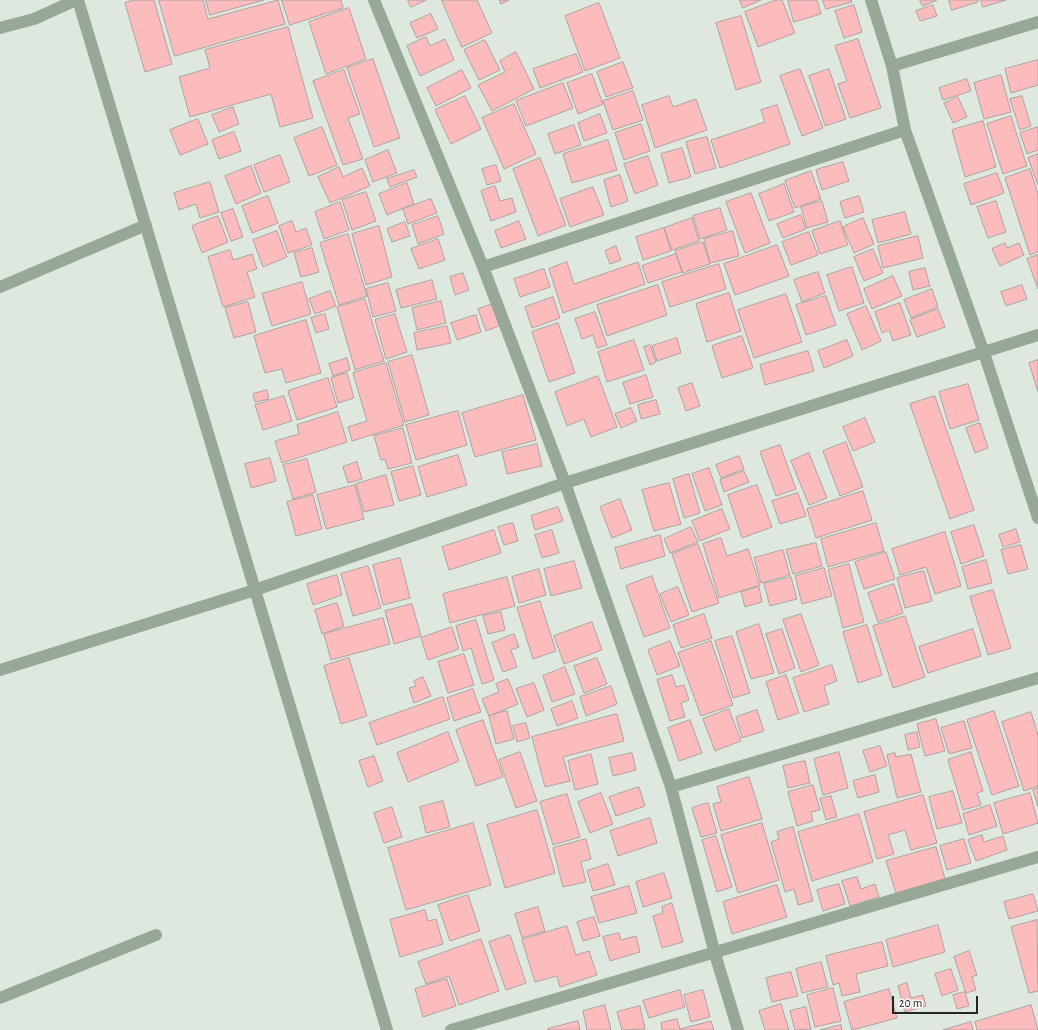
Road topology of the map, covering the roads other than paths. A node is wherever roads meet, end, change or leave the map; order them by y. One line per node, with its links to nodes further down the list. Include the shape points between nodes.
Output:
1 (77, 0): 5 (street, via 34,19); 8 (street)
2 (374, 0): 9 (street)
3 (871, 0): 6 (street)
4 (1038, 22): 6 (street)
5 (0, 28)
6 (892, 66): 7 (street)
7 (905, 130): 9 (street); 12 (street)
8 (146, 225): 10 (street); 15 (street)
9 (483, 267): 13 (street)
10 (0, 287)
11 (1038, 335): 12 (street)
12 (984, 353): 13 (street); 14 (street)
13 (565, 483): 15 (street); 18 (street)
14 (1038, 518)
15 (255, 590): 16 (street); 23 (street)
16 (0, 670)
17 (1038, 678): 18 (street)
18 (672, 787): 21 (street)
19 (1038, 857): 21 (street)
20 (156, 935): 22 (street)
21 (715, 954): 24 (street); 25 (street)
22 (0, 998)
23 (387, 1030)
24 (451, 1030)
25 (738, 1030)

